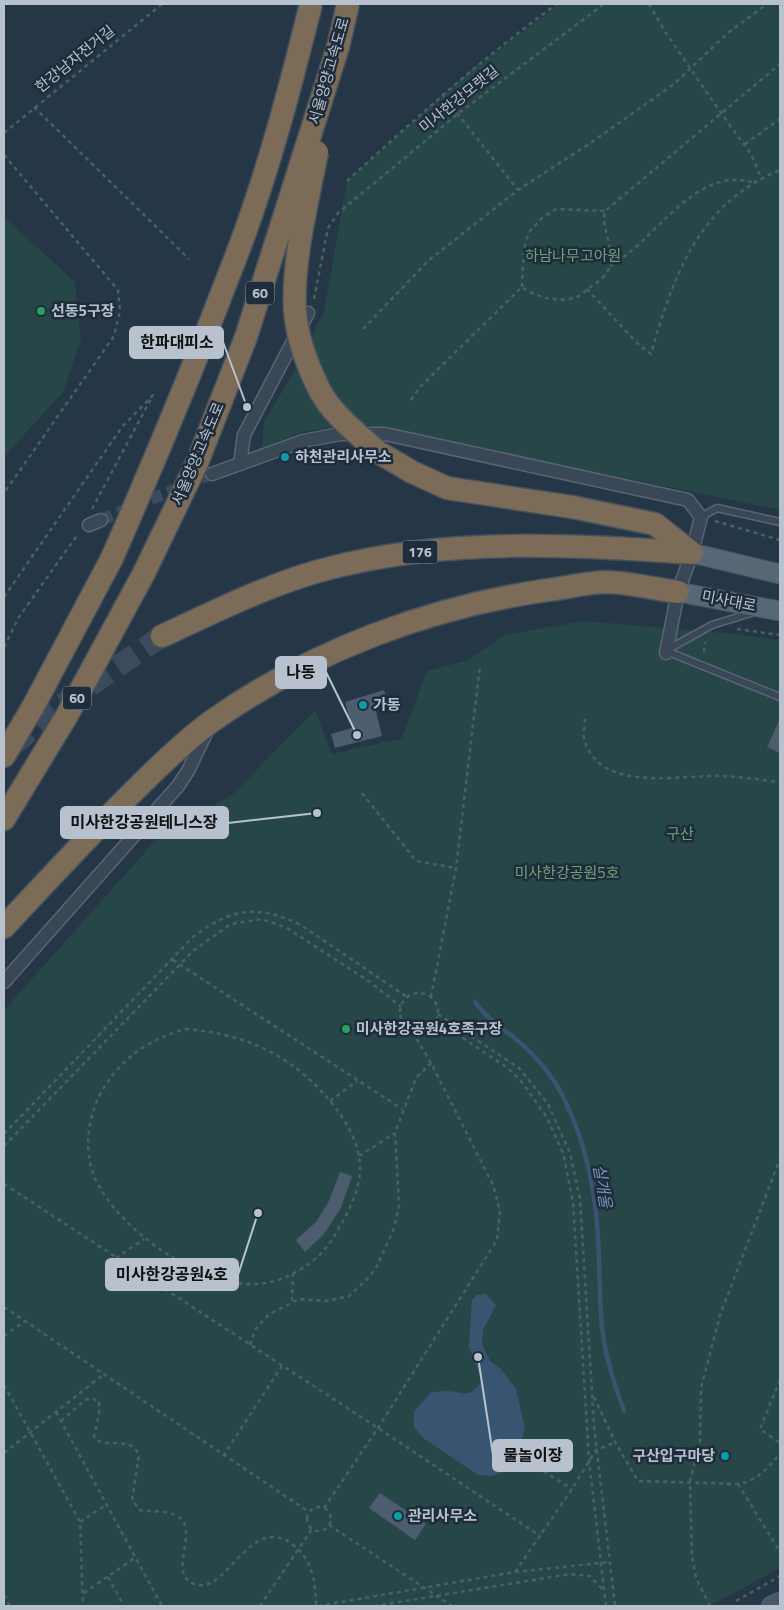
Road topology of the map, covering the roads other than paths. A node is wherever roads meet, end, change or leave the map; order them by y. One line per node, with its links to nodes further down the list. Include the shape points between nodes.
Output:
1 (311, 4): 17 (highway, 60, bridge, via 288,97 238,252 160,449 112,558)
2 (348, 4): 3 (highway, 서울양양고속도로 / 60, bridge)
3 (338, 47): 9 (highway, bridge, via 302,227 295,311 302,346 321,391 346,423 378,452 447,488 572,507 655,524); 18 (highway, 서울양양고속도로 / 60, bridge, via 246,337 197,463 144,573 66,717)
4 (308, 313): 5 (street, via 244,435)
5 (240, 464): 6 (street); 7 (street, via 303,440 340,434 385,434 688,500)
6 (212, 474)
7 (701, 517): 8 (lane, via 717,508); 9 (street)
8 (780, 522)
9 (692, 553): 10 (main road, 176); 11 (street); 13 (highway, 176, via 505,544 414,552 330,568 242,598)
10 (780, 574)
11 (678, 592): 12 (main road, 미사대로); 14 (street); 16 (highway, via 606,582 521,594 436,614 336,650 274,682)
12 (780, 611): 14 (lane, via 747,614 720,622)
13 (162, 636)
14 (666, 652): 15 (lane)
15 (780, 697)
16 (212, 722): 19 (highway, via 105,819); 20 (street, via 178,786)
17 (4, 756)
18 (4, 819)
19 (4, 927)
20 (4, 982)
21 (780, 1602): 22 (street)
22 (771, 1606)

